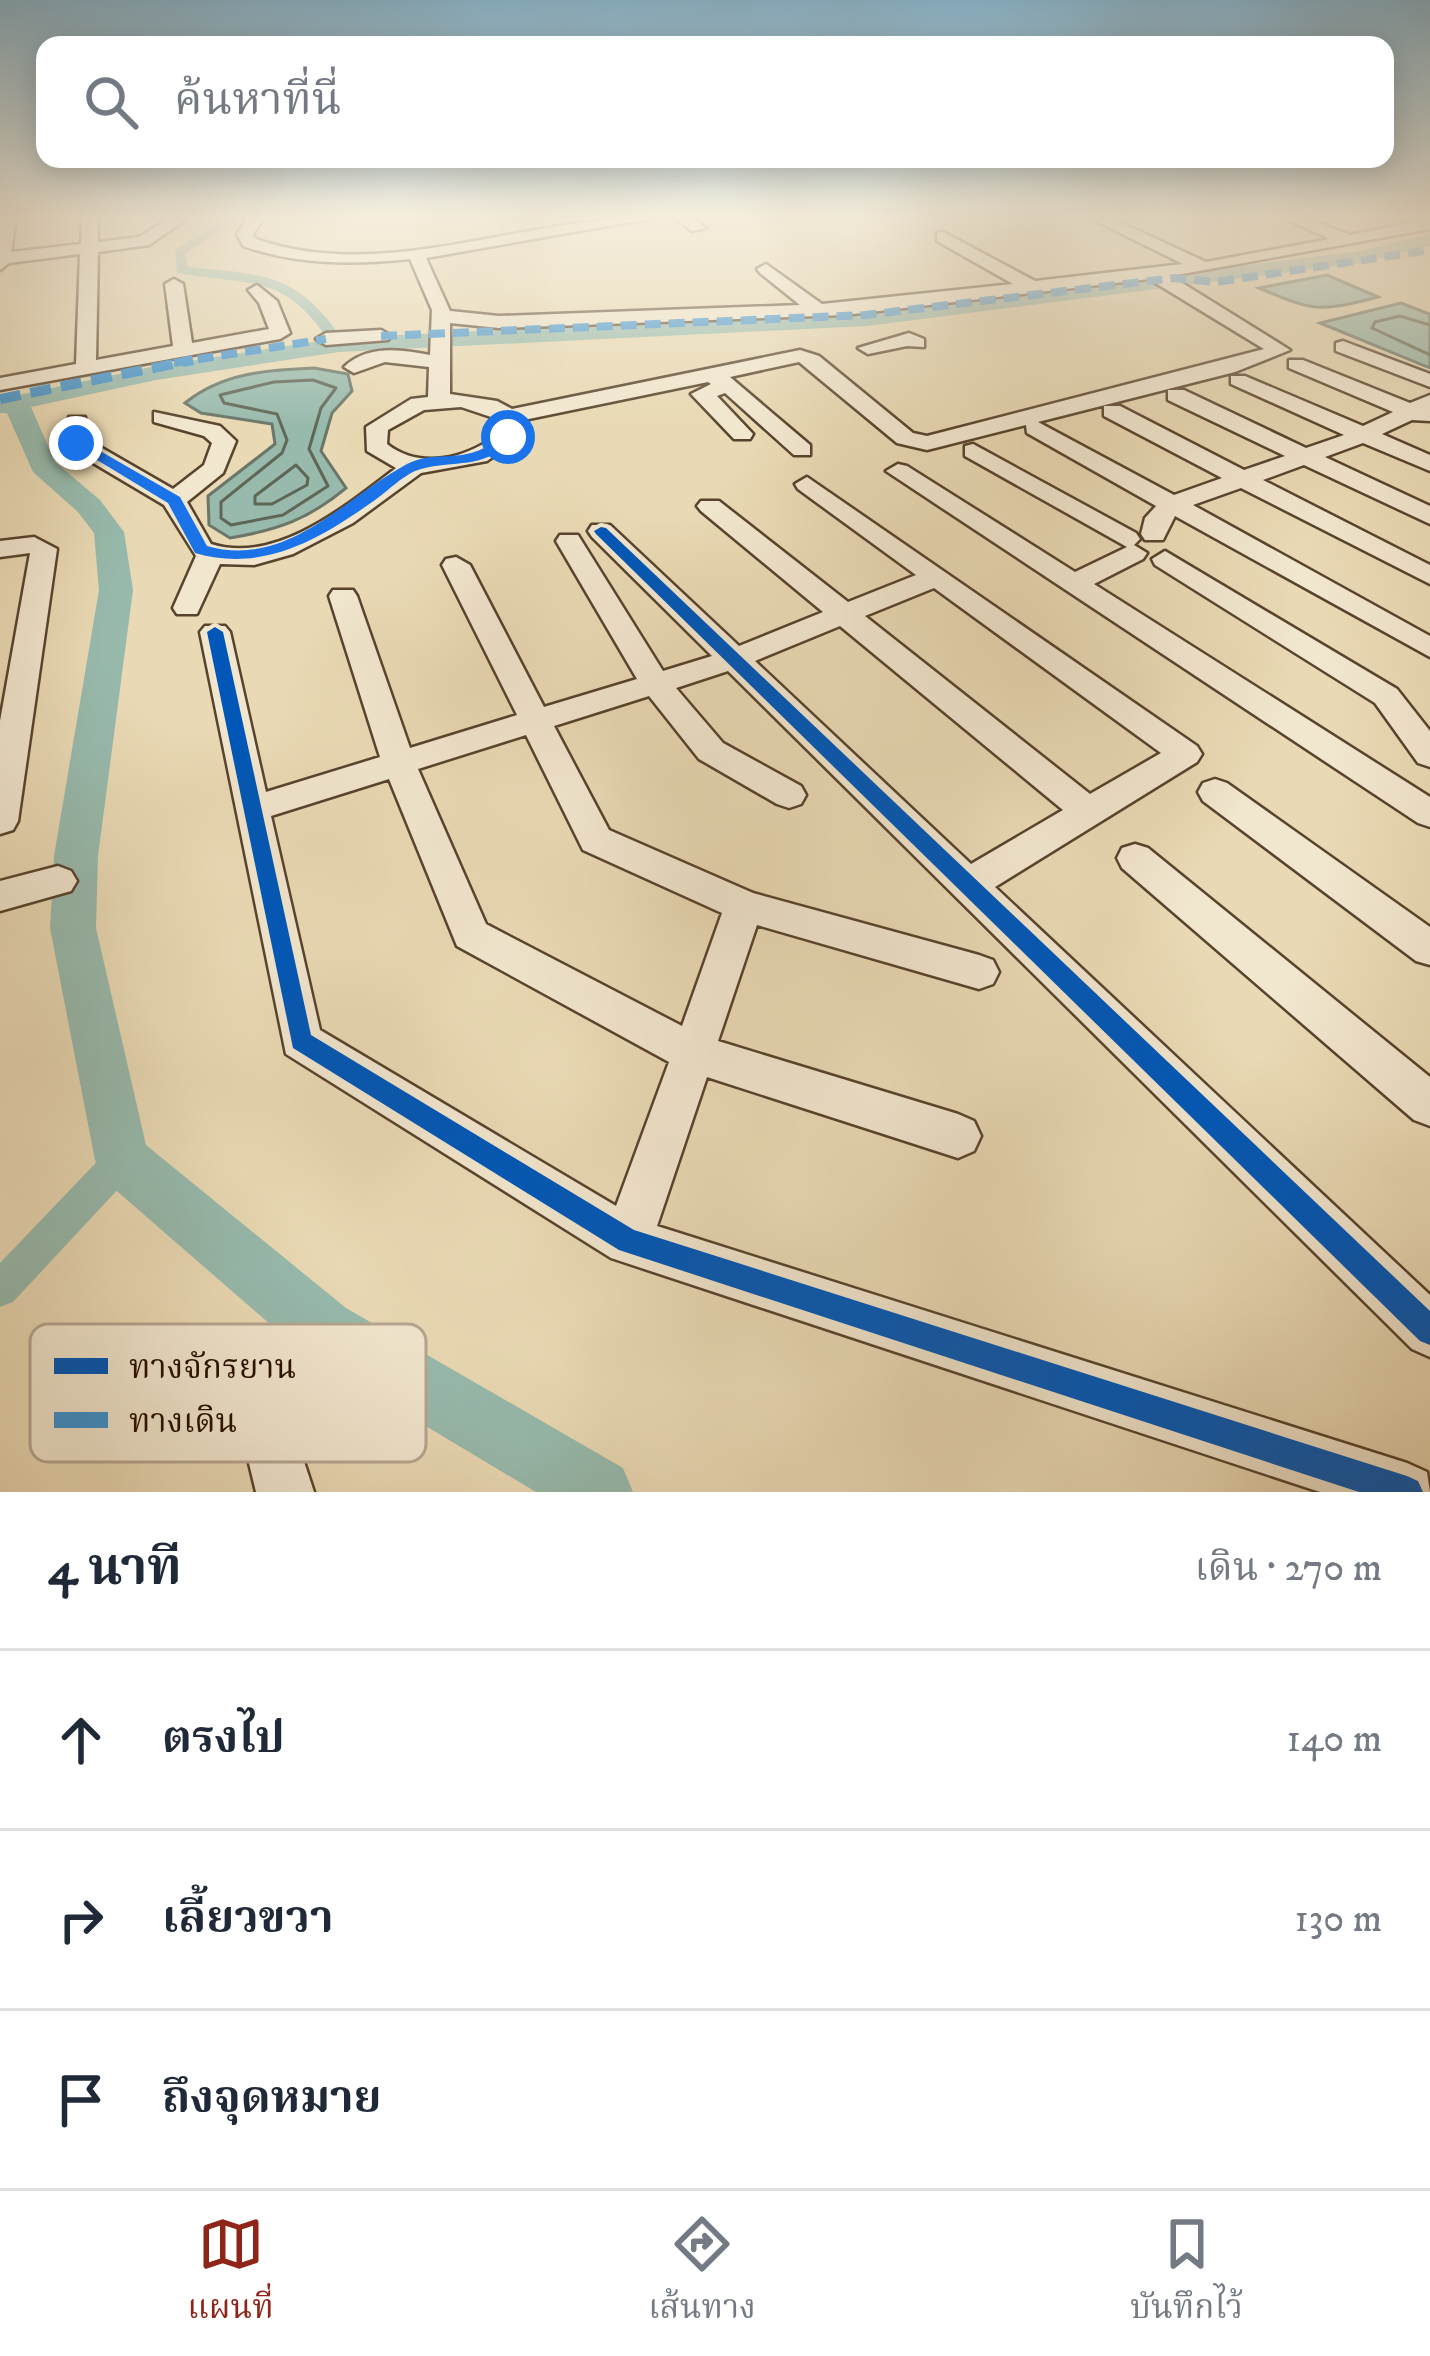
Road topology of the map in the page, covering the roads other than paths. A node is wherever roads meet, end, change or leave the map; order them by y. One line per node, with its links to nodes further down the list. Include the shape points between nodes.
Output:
1 (88, 288): 18 (street)
2 (175, 288): 15 (street)
3 (433, 288): 12 (street)
4 (790, 288): 9 (street)
5 (1034, 288): 6 (street); 9 (street)
6 (1044, 288)
7 (1178, 288): 21 (street, via 1280,350 928,443 904,438 823,358 792,357)
8 (257, 290): 15 (street, via 280,332)
9 (818, 310): 12 (street, via 500,322)
10 (381, 336): 11 (street)
11 (326, 339)
12 (440, 339): 19 (street); 25 (street)
13 (917, 343): 16 (street)
14 (1343, 347): 22 (street)
15 (183, 348): 18 (street)
16 (868, 352)
17 (1296, 364): 27 (street)
18 (86, 366): 23 (street)
19 (354, 367)
20 (1238, 380): 33 (street)
21 (717, 381): 29 (street); 32 (street, via 702,394); 34 (street)
22 (1430, 381)
23 (0, 384)
24 (1175, 395): 36 (street)
25 (439, 400): 29 (street, via 481,403); 38 (street, via 401,410 373,436 383,455)
26 (1112, 410): 40 (street)
27 (1423, 411): 33 (street)
28 (162, 417): 42 (street, via 224,441 215,467)
29 (508, 417): 38 (street, via 508,437 481,456)
30 (77, 422): 42 (street, via 74,436 84,450)
31 (1035, 428): 43 (street)
32 (742, 434)
33 (1363, 435): 36 (street); 37 (street)
34 (802, 450)
35 (973, 451): 46 (street)
36 (1307, 458): 40 (street); 45 (street)
37 (1430, 464)
38 (416, 465): 48 (street, via 317,533 260,554)
39 (898, 471): 52 (street)
40 (1245, 480): 43 (street); 51 (street)
41 (807, 484): 50 (street)
42 (174, 500): 48 (street)
43 (1173, 505): 46 (street); 55 (street)
44 (710, 506): 54 (street)
45 (1430, 516)
46 (1145, 546): 52 (street); 59 (street, via 1386,696)
47 (0, 549): 66 (street, via 44,549)
48 (210, 555): 63 (street, via 201,620)
49 (456, 565): 58 (street)
50 (938, 576): 54 (street); 64 (street, via 1185,754)
51 (1430, 576)
52 (1073, 584): 65 (street)
53 (343, 596): 60 (street)
54 (842, 615): 56 (street); 64 (street)
55 (1430, 647)
56 (734, 659): 57 (street); 57 (street, via 585,536); 69 (street)
57 (655, 683): 58 (street); 62 (street, via 711,752)
58 (532, 722): 60 (street); 71 (street, via 596,840)
59 (1430, 755)
60 (399, 763): 63 (street); 74 (street, via 471,935)
61 (1215, 792): 72 (street)
62 (789, 795)
63 (252, 808): 77 (street, via 301,1041)
64 (1091, 814): 69 (street)
65 (1430, 814)
66 (0, 821)
67 (1135, 858): 75 (street)
68 (58, 881): 70 (street)
69 (967, 885): 78 (street)
70 (0, 896)
71 (744, 905): 73 (street); 74 (street)
72 (1430, 949)
73 (979, 972)
74 (693, 1053): 76 (street); 77 (street)
75 (1430, 1105)
76 (958, 1136)
77 (628, 1241): 81 (street)
78 (1430, 1331)
79 (277, 1462): 80 (street)
80 (286, 1492)
81 (1407, 1492)

